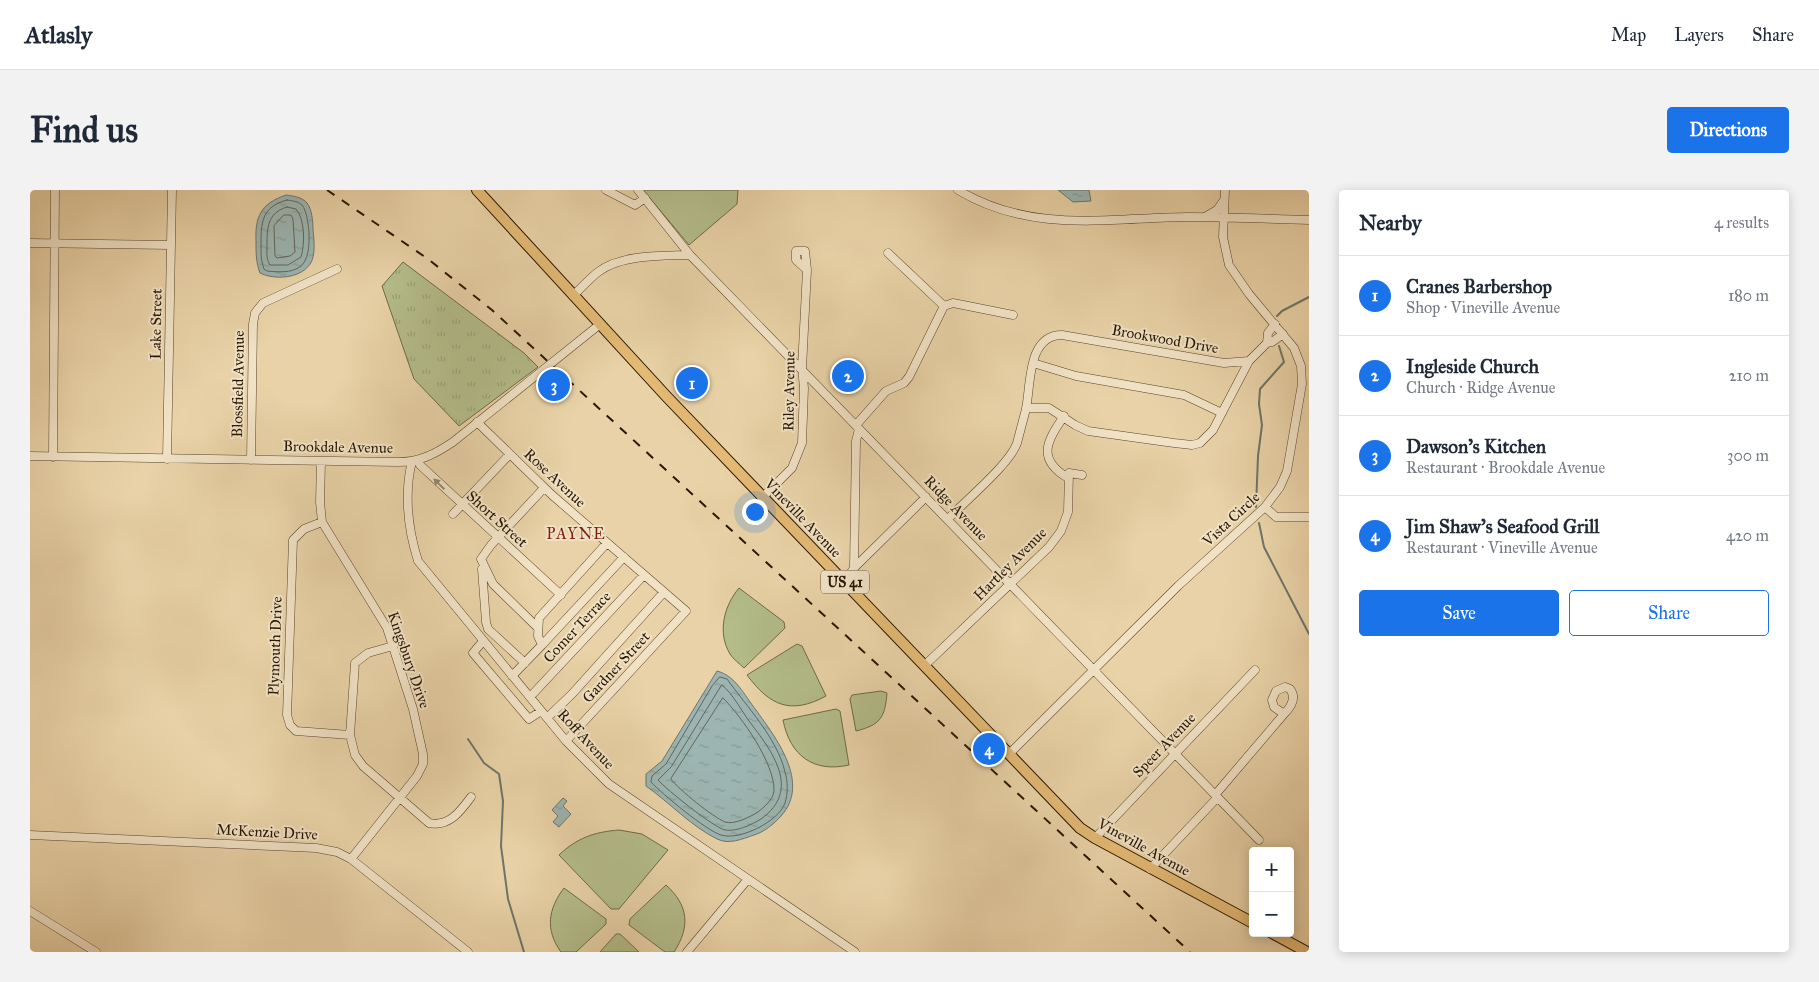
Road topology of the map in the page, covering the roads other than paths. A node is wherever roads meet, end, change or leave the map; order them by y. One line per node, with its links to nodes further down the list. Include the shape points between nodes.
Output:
1 (56, 190): 14 (street)
2 (172, 190): 15 (street, Lake Street)
3 (477, 190): 20 (main road, Vineville Avenue / US 41)
4 (606, 190): 8 (street, via 635,205)
5 (638, 190): 8 (street, Ridge Avenue)
6 (958, 190): 10 (street, via 1006,211 1051,221)
7 (1225, 190): 9 (street, Vista Circle)
8 (644, 198): 17 (street, Ridge Avenue)
9 (1224, 200): 10 (street, via 1212,214); 11 (street, Vista Circle)
10 (1204, 217): 11 (street)
11 (1224, 218): 12 (street); 24 (street, Vista Circle, via 1224,246 1229,265)
12 (1309, 220)
13 (30, 243): 14 (street)
14 (55, 244): 15 (street); 37 (street)
15 (171, 245): 38 (street, Lake Street)
16 (888, 253): 21 (street)
17 (690, 255): 20 (street, via 640,258 615,264 599,271); 29 (street, Ridge Avenue)
18 (337, 269): 39 (street, Blossfield Avenue, via 267,300 255,313)
19 (807, 270): 29 (street, Riley Avenue)
20 (572, 296): 23 (main road, Vineville Avenue / US 41)
21 (944, 306): 22 (street, via 953,303); 34 (street, via 909,377 886,391)
22 (1013, 315)
23 (599, 324): 33 (street, Brookdale Avenue); 46 (main road, Vineville Avenue / US 41)
24 (1275, 324): 25 (street, Vista Circle); 26 (street, via 1268,333)
25 (1283, 334): 26 (street); 48 (street, Vista Circle, via 1298,357 1302,384 1287,471 1280,488)
26 (1267, 343): 27 (street)
27 (1249, 361): 28 (street, Brookwood Drive, via 1224,363 1069,336 1052,336 1039,345); 31 (street)
28 (1033, 363): 30 (street); 31 (street, via 1076,376 1184,395)
29 (802, 368): 34 (street, Ridge Avenue); 46 (street, Riley Avenue, via 802,442 798,457 786,475)
30 (1026, 408): 32 (street, via 1049,408); 51 (street, via 1013,452)
31 (1222, 413): 32 (street, via 1209,436 1192,445 1088,431)
32 (1064, 416): 43 (street, via 1047,446 1054,467)
33 (477, 422): 35 (street, Rose Avenue); 41 (street, Brookdale Avenue, via 438,452)
34 (858, 427): 45 (street, Ridge Avenue); 57 (street)
35 (510, 454): 44 (street, Rose Avenue); 47 (street)
36 (30, 456): 37 (street, Brookdale Avenue)
37 (53, 457): 38 (street, Brookdale Avenue)
38 (167, 459): 39 (street, Brookdale Avenue)
39 (252, 460): 40 (street, Brookdale Avenue)
40 (321, 461): 41 (street, Brookdale Avenue); 52 (street, Kingsbury Drive)
41 (415, 461): 47 (street, Short Street, one-way to 41); 65 (street, Roff Avenue, via 408,486 408,501 418,561)
42 (1082, 475): 43 (street, via 1069,473)
43 (1068, 478): 60 (street, Hartley Avenue, via 1068,512 1061,531)
44 (544, 488): 53 (street); 54 (street, Rose Avenue)
45 (926, 497): 51 (street, Ridge Avenue); 57 (street)
46 (762, 498): 59 (main road, Vineville Avenue / US 41, via 801,534)
47 (463, 506): 49 (street); 53 (street, Short Street)
48 (1265, 507): 50 (street, via 1276,517); 70 (street, Vista Circle)
49 (453, 514)
50 (1309, 517)
51 (948, 519): 60 (street, Ridge Avenue)
52 (322, 522): 67 (street, Kingsbury Drive, via 382,617); 77 (street, Plymouth Drive, via 304,529 293,540 287,715 296,731)
53 (498, 538): 56 (street); 62 (street, Short Street)
54 (606, 544): 55 (street, Rose Avenue); 62 (street)
55 (624, 557): 58 (street, Rose Avenue); 66 (street)
56 (481, 559): 64 (street, via 493,584); 68 (street, via 488,629)
57 (854, 568): 59 (street)
58 (644, 575): 61 (street, Rose Avenue); 73 (street, Comer Terrace)
59 (844, 582): 69 (main road, Vineville Avenue / US 41)
60 (1011, 585): 69 (street, Hartley Avenue); 70 (street, Ridge Avenue)
61 (664, 592): 63 (street, Rose Avenue); 76 (street)
62 (561, 595): 64 (street, via 539,618)
63 (686, 611): 78 (street, Gardner Street)
64 (538, 628): 66 (street)
65 (484, 641): 72 (street, Roff Avenue); 74 (street, via 473,653 529,719)
66 (542, 645): 68 (street)
67 (393, 646): 77 (street, via 368,652 355,663); 82 (street, Kingsbury Drive, via 413,709 424,760 417,776)
68 (525, 663): 72 (street)
69 (925, 666): 80 (main road, Vineville Avenue / US 41)
70 (1094, 669): 79 (street, Ridge Avenue); 80 (street, Vista Circle)
71 (1255, 670): 79 (street, Speer Avenue)
72 (512, 676): 73 (street, Roff Avenue)
73 (530, 697): 74 (street, Roff Avenue)
74 (541, 710): 76 (street, Roff Avenue)
75 (1284, 714): 81 (street)
76 (547, 718): 78 (street, Roff Avenue)
77 (350, 735): 82 (street, via 351,746 359,762)
78 (566, 741): 89 (street, Roff Avenue, via 623,795)
79 (1175, 753): 81 (street, Ridge Avenue); 85 (street, Speer Avenue)
80 (1009, 754): 85 (main road, Vineville Avenue / US 41, via 1080,828)
81 (1216, 797): 86 (street, Ridge Avenue); 88 (street)
82 (400, 798): 83 (street, via 423,820 439,824 453,818); 87 (street, Kingsbury Drive)
83 (471, 798)
84 (30, 835): 87 (street, McKenzie Drive, via 316,848)
85 (1095, 838): 88 (main road, Vineville Avenue / US 41)
86 (1259, 840)
87 (351, 859): 94 (street, McKenzie Drive)
88 (1150, 869): 91 (main road, Vineville Avenue / US 41)
89 (748, 879): 95 (street); 96 (street, Roff Avenue)
90 (30, 911): 93 (street)
91 (1249, 921)
92 (1279, 937): 97 (main road)
93 (96, 952)
94 (468, 952)
95 (687, 952)
96 (854, 952)
97 (1307, 952)

